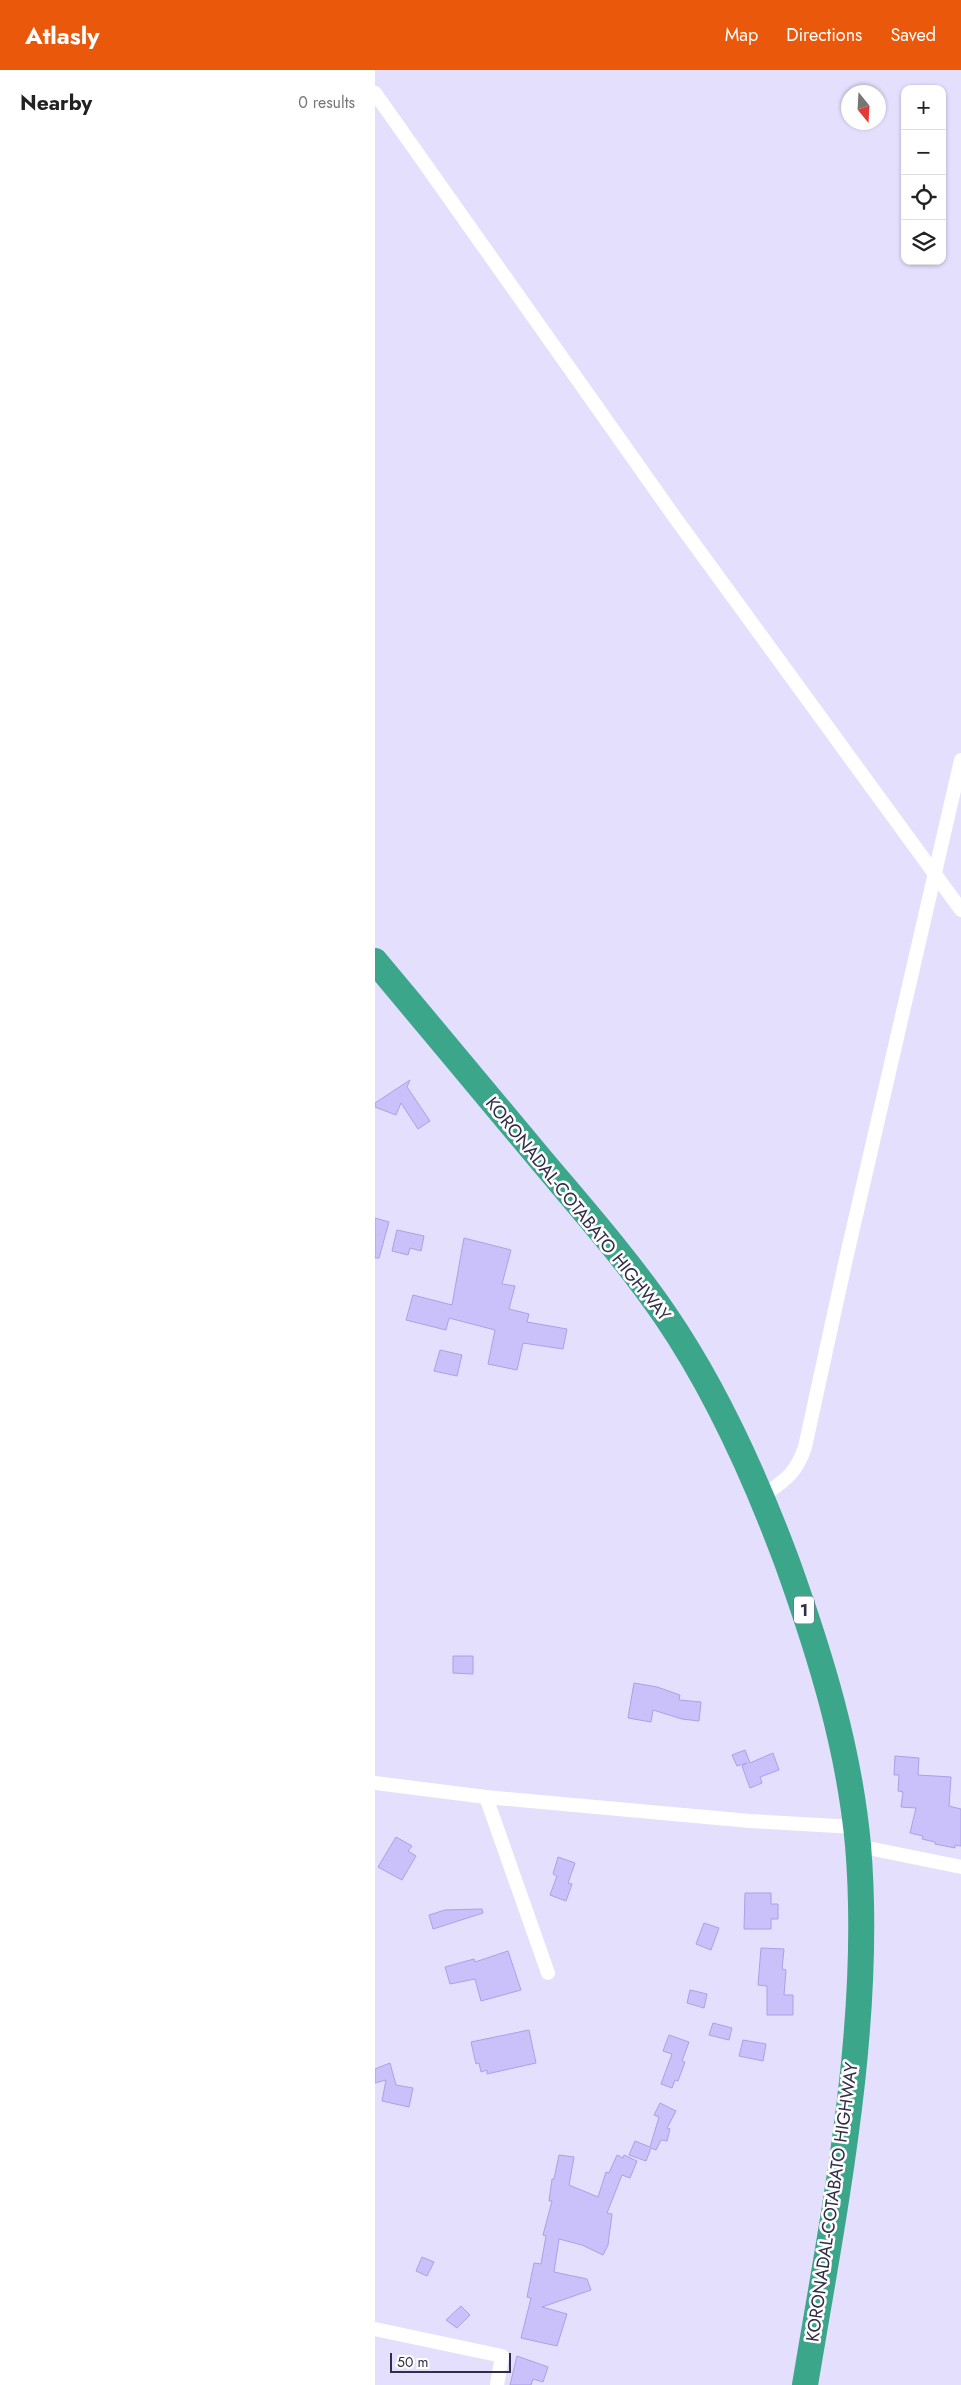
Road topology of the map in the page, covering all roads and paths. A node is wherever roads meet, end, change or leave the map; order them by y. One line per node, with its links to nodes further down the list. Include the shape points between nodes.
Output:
1 (375, 93): 3 (street, via 676,519)
2 (961, 760): 3 (street)
3 (935, 874): 4 (street); 6 (street, via 805,1447 792,1474)
4 (961, 910)
5 (375, 961): 6 (highway, KORONADAL-COTABATO HIGHWAY / 1, via 567,1190 665,1315 714,1395)
6 (763, 1496): 9 (highway, KORONADAL-COTABATO HIGHWAY / 1, via 828,1686 845,1760)
7 (375, 1784): 8 (street)
8 (486, 1797): 9 (street, via 750,1821); 11 (street)
9 (857, 1836): 10 (street); 14 (highway, KORONADAL-COTABATO HIGHWAY / 1, via 861,1958 853,2072)
10 (961, 1867)
11 (548, 1973)
12 (375, 2329): 13 (street, via 502,2356)
13 (497, 2385)
14 (805, 2385)

